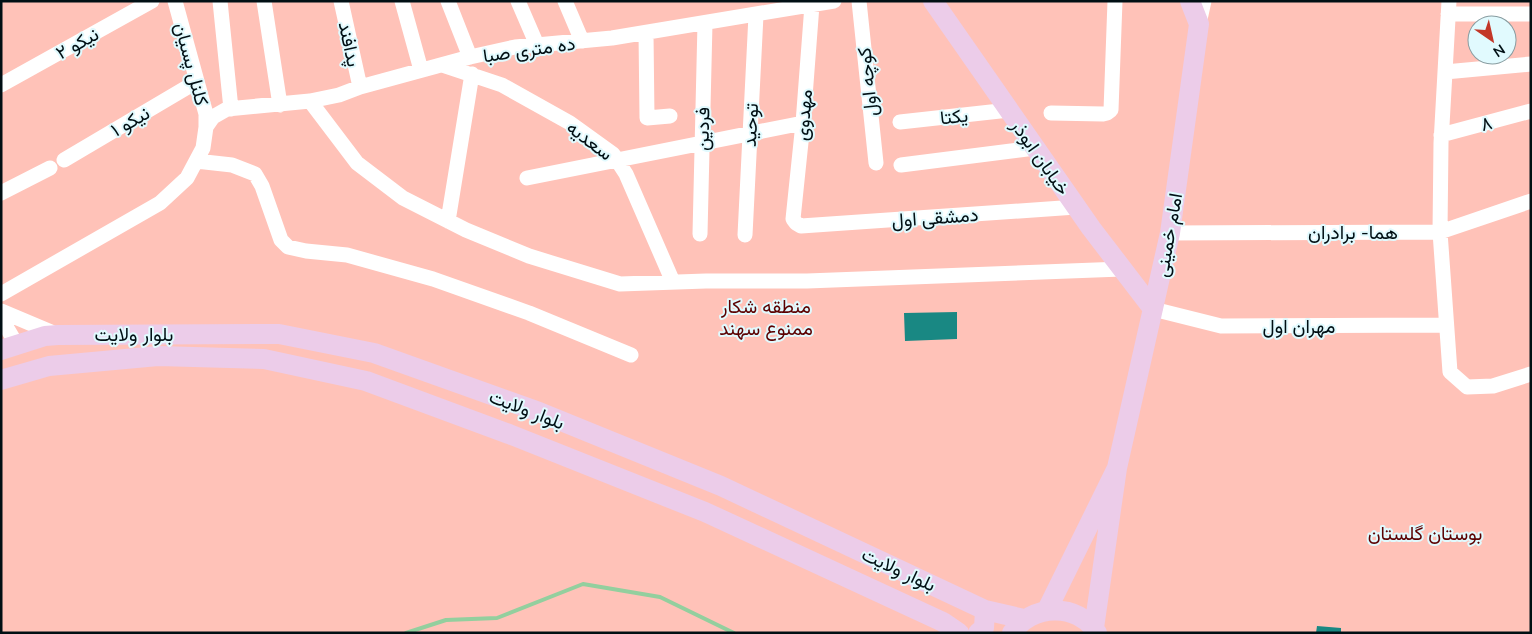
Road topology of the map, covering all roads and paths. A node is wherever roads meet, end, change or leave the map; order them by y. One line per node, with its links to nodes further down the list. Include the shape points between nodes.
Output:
1 (152, 1): 32 (street, نیکو ۲)
2 (175, 1): 31 (street, کلنل پسیان)
3 (220, 1): 36 (street)
4 (264, 1): 35 (street)
5 (340, 1): 33 (street, پدافند)
6 (402, 1): 28 (street)
7 (448, 1): 25 (street)
8 (518, 1): 24 (street)
9 (565, 1): 23 (street)
10 (834, 1): 16 (street, ده متری صبا)
11 (859, 1): 51 (street, کوچه اول)
12 (933, 1): 37 (main road, خیابان ابوذر)
13 (1114, 1): 38 (street, via 1111,110 1108,114)
14 (1190, 1): 21 (main road, امام خمینی)
15 (1204, 1): 21 (street)
16 (812, 5): 19 (street, ده متری صبا); 42 (street, مهدوی)
17 (1448, 7): 18 (street); 29 (street)
18 (1531, 14)
19 (756, 15): 20 (street, ده متری صبا); 44 (street, توحید)
20 (705, 23): 22 (street, ده متری صبا); 46 (street, فردین)
21 (1199, 24): 61 (main road, امام خمینی)
22 (646, 33): 23 (street, ده متری صبا); 40 (street, via 647,118)
23 (582, 41): 24 (street, ده متری صبا)
24 (537, 45): 25 (street, ده متری صبا)
25 (470, 57): 27 (street, ده متری صبا)
26 (1531, 64): 29 (street)
27 (442, 65): 28 (street, ده متری صبا); 30 (street, سعدیه)
28 (421, 70): 33 (street, ده متری صبا)
29 (1445, 72): 45 (street)
30 (472, 74): 49 (street, سعدیه, via 502,85 570,123); 58 (street)
31 (196, 82): 43 (street, کلنل پسیان, via 206,114); 48 (street, نیکو ۱)
32 (1, 85)
33 (360, 87): 34 (street, ده متری صبا)
34 (310, 101): 35 (street, ده متری صبا); 58 (street, via 357,163 403,198)
35 (280, 105): 36 (street, ده متری صبا)
36 (229, 109): 43 (street, via 213,117)
37 (1008, 110): 41 (street, یکتا); 47 (main road, خیابان ابوذر)
38 (1052, 112)
39 (1531, 112): 45 (street, ۸)
40 (670, 116)
41 (900, 122)
42 (803, 123): 44 (street); 59 (street, مهدوی, via 793,218)
43 (206, 127): 50 (street)
44 (750, 134): 46 (street); 63 (street, توحید)
45 (1441, 135): 60 (street)
46 (702, 143): 49 (street); 62 (street, فردین)
47 (1035, 148): 52 (street); 57 (main road, خیابان ابوذر)
48 (64, 160)
49 (617, 160): 54 (street); 65 (street, سعدیه)
50 (196, 161): 66 (street, via 187,178 160,202); 73 (street, via 232,165 255,174 281,240 288,247 347,255 433,279 529,313)
51 (876, 163)
52 (901, 165)
53 (50, 168): 55 (street)
54 (527, 178)
55 (1, 193)
56 (1531, 201): 60 (street, هما- برادران)
57 (1076, 207): 59 (street, دمشقی اول); 64 (main road, خیابان ابوذر)
58 (448, 221): 65 (street, via 530,256 620,284)
59 (796, 224)
60 (1440, 232): 61 (street, هما- برادران); 70 (street)
61 (1170, 233): 67 (main road, امام خمینی)
62 (700, 234)
63 (745, 235)
64 (1122, 269): 65 (street, via 807,281); 67 (main road, خیابان ابوذر)
65 (673, 282)
66 (1, 294)
67 (1153, 309): 70 (street, مهران اول, via 1221,326); 76 (main road, امام خمینی)
68 (1, 311): 71 (street)
69 (1, 318): 72 (street)
70 (1446, 325): 74 (street, via 1450,372 1468,387 1493,386)
71 (58, 335): 72 (main road, بلوار ولایت); 77 (main road, بلوار ولایت, via 279,334 374,353 539,412 721,486)
72 (9, 348)
73 (631, 356)
74 (1531, 374)
75 (1, 380): 81 (main road, بلوار ولایت, via 49,366 158,356 264,359 366,382 509,434 705,512 943,622)
76 (1117, 468): 78 (main road); 80 (main road)
77 (985, 610): 79 (main road, بلوار ولایت); 82 (main road, via 984,628)
78 (1047, 610): 79 (main road); 80 (main road, via 1064,610 1081,617)
79 (1018, 626)
80 (1095, 630)
81 (959, 633)
82 (978, 633)

